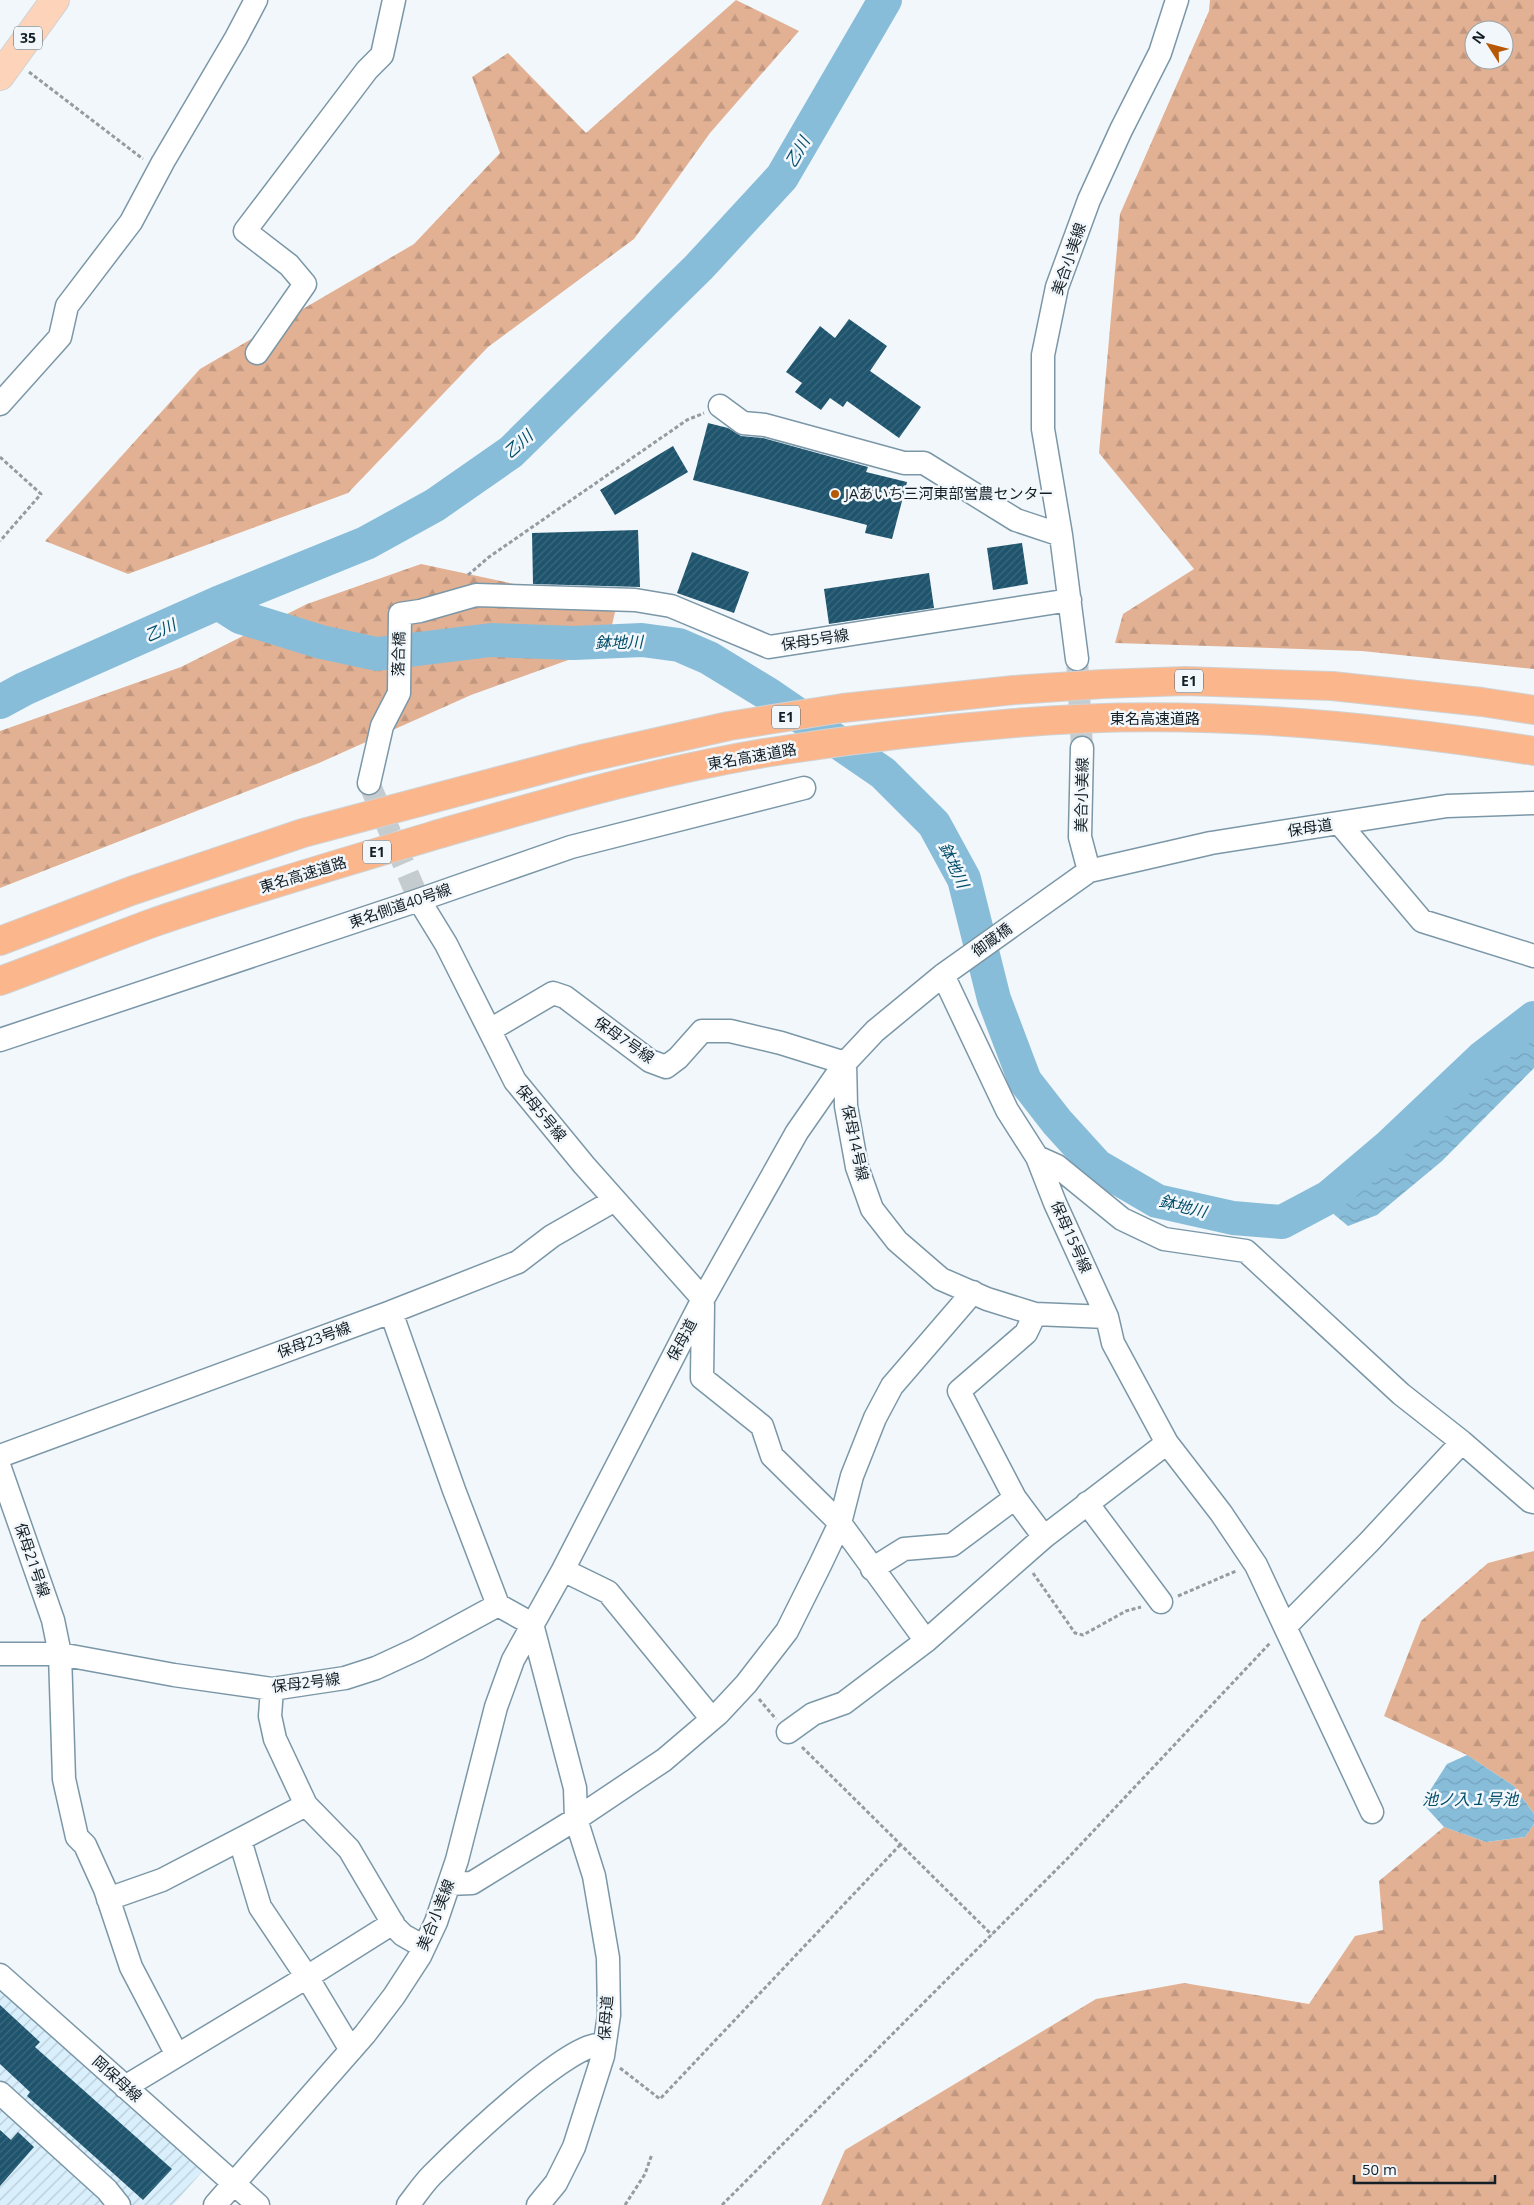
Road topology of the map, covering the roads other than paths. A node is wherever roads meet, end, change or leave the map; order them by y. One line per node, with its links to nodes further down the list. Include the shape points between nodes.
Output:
1 (55, 0): 5 (main road, 35)
2 (256, 0): 7 (street, via 131,222 67,306 60,337)
3 (394, 0): 6 (street, via 382,55 367,70 245,231 288,265 306,284)
4 (1177, 0): 9 (street, 美合小美線, via 1160,53 1097,182 1057,286 1043,355 1043,429)
5 (6, 68)
6 (257, 353)
7 (0, 404)
8 (720, 406): 9 (street, via 743,423 765,425 904,463 924,463 1016,520)
9 (1061, 535): 10 (street, 美合小美線)
10 (1070, 600): 11 (street, 保母5号線, via 768,647 671,606 635,600 476,595); 12 (street, 美合小美線)
11 (400, 614): 16 (street, 落合橋, via 399,693 382,726)
12 (1077, 659)
13 (1534, 710): 22 (highway, E1, via 1332,686 1185,681 1014,690 843,708 729,726 582,759 303,834 131,891)
14 (1082, 748): 20 (street, 美合小美線, via 1080,838)
15 (1534, 751): 25 (highway, 東名高速道路 / E1, via 1364,728 1188,718 1016,722 763,753 562,798 332,865 154,923)
16 (369, 783)
17 (804, 788): 21 (street, 東名側道40号線, via 571,846)
18 (1534, 803): 19 (street, 保母道, via 1447,806)
19 (1340, 824): 20 (street, 保母道, via 1211,844); 23 (street, via 1422,921)
20 (1089, 871): 24 (street, 御蔵橋)
21 (419, 900): 26 (street, 保母5号線, via 446,944); 27 (street, 東名側道40号線)
22 (0, 941)
23 (1534, 956)
24 (952, 969): 28 (street, 御蔵橋, via 874,1031); 29 (street, 保母15号線, via 1006,1110)
25 (0, 981)
26 (490, 1030): 28 (street, 保母7号線, via 553,993 565,997 650,1061 666,1067 702,1031 730,1031); 30 (street, 保母5号線, via 515,1081)
27 (0, 1040)
28 (845, 1063): 31 (street, 保母14号線, via 846,1106 856,1158 872,1209 897,1241 941,1279); 32 (street, 保母道, via 797,1132)
29 (1037, 1157): 35 (street, 保母15号線); 36 (street, via 1057,1166 1122,1219 1164,1239 1246,1251 1401,1394)
30 (615, 1200): 32 (street, 保母5号線); 33 (street, 保母23号線, via 552,1236 518,1262)
31 (973, 1292): 34 (street, 保母14号線); 43 (street, via 892,1386 875,1418 852,1476)
32 (703, 1300): 43 (street, via 702,1378 762,1426 772,1456); 46 (street, 保母道)
33 (391, 1312): 38 (street, 保母23号線); 48 (street)
34 (1035, 1314): 35 (street, 保母14号線); 40 (street, via 1026,1334 958,1391)
35 (1107, 1317): 37 (street, 保母15号線, via 1113,1343)
36 (1462, 1442): 41 (street); 50 (street)
37 (1167, 1443): 42 (street); 50 (street, 保母15号線, via 1256,1565)
38 (0, 1456)
39 (0, 1468): 53 (street, 保母21号線, via 53,1620)
40 (1015, 1498): 44 (street); 45 (street, via 952,1545 904,1549)
41 (1534, 1502)
42 (1087, 1503): 44 (street); 47 (street)
43 (840, 1523): 45 (street); 55 (street, via 787,1631 746,1684)
44 (1044, 1537): 51 (street)
45 (872, 1569): 51 (street)
46 (563, 1570): 49 (street, 保母道); 55 (street, via 608,1592)
47 (1161, 1602)
48 (498, 1605): 49 (street); 54 (street, 保母2号線, via 376,1668 345,1678)
49 (532, 1624): 59 (street, 保母道, via 575,1788); 61 (street, 美合小美線, via 513,1660 496,1706)
50 (1285, 1627): 58 (street, 保母15号線)
51 (926, 1641): 56 (street, via 844,1703 813,1714)
52 (0, 1654): 53 (street, 保母2号線)
53 (60, 1654): 54 (street, 保母2号線); 62 (street, 保母21号線, via 64,1779 77,1837 85,1845)
54 (272, 1689): 57 (street, via 270,1716 275,1739)
55 (712, 1719): 59 (street, via 664,1760)
56 (788, 1732)
57 (306, 1804): 60 (street); 63 (street, via 349,1850)
58 (1372, 1812)
59 (576, 1819): 61 (street, via 472,1883); 68 (street, 保母道, via 594,1876 608,1958 608,2015)
60 (240, 1840): 62 (street, via 162,1880); 66 (street, via 260,1907)
61 (449, 1884): 64 (street, 美合小美線)
62 (108, 1899): 69 (street, 保母21号線, via 131,1967)
63 (393, 1923): 64 (street, via 404,1935); 66 (street)
64 (424, 1947): 67 (street, 美合小美線, via 394,1996)
65 (0, 1975): 70 (street, 岡保母線)
66 (307, 1977): 67 (street); 69 (street)
67 (351, 2050): 72 (street, 美合小美線)
68 (603, 2050): 76 (street, via 587,2046 530,2084 431,2176); 77 (street, 保母道, via 574,2147 556,2183)
69 (177, 2056): 70 (street)
70 (126, 2087): 72 (street, 岡保母線)
71 (0, 2093): 73 (street, via 107,2190)
72 (234, 2184): 74 (street, 美合小美線); 75 (street, 岡保母線)
73 (119, 2205)
74 (215, 2205)
75 (258, 2205)
76 (408, 2205)
77 (538, 2205)

